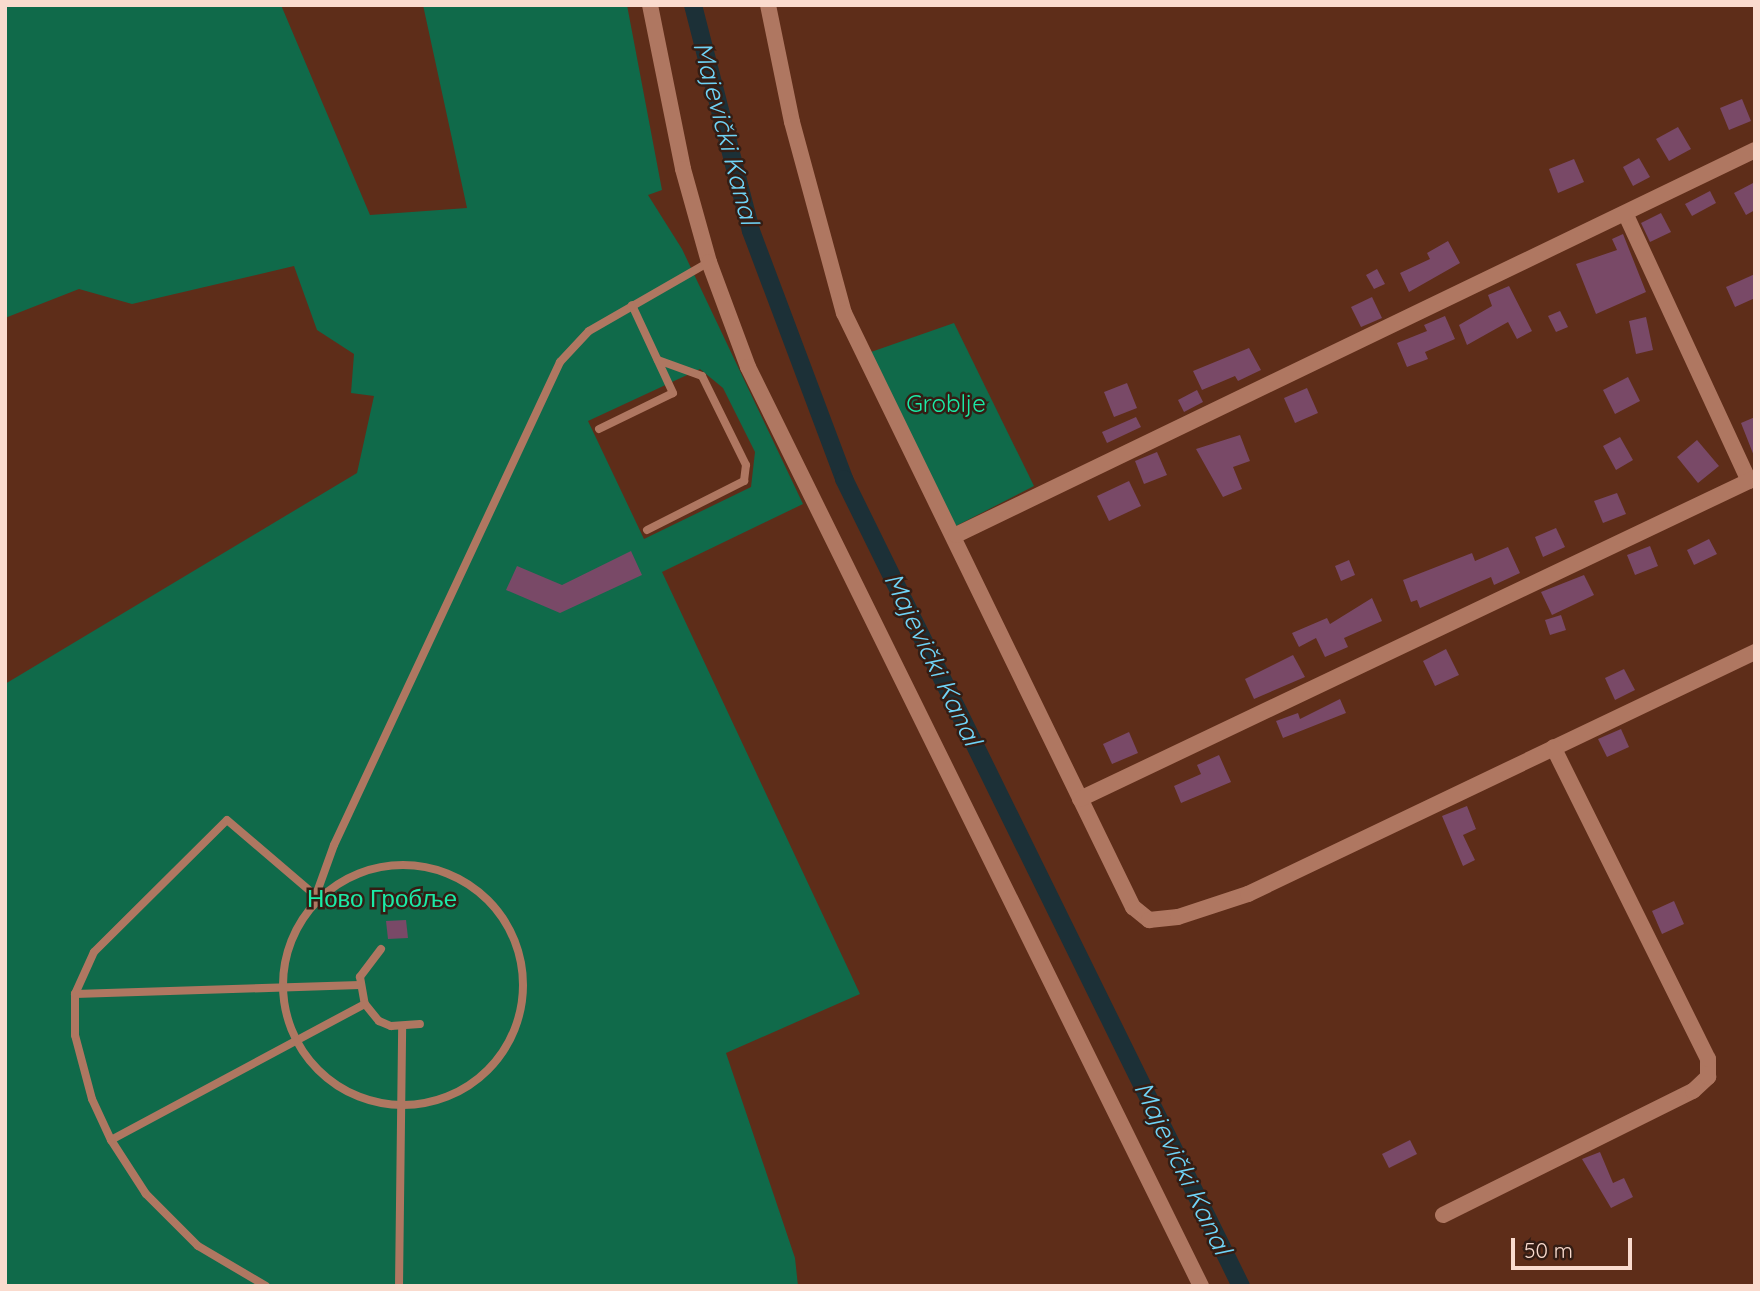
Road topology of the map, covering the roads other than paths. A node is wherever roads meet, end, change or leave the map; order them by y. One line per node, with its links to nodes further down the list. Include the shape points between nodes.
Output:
1 (650, 5): 5 (street, via 683,169)
2 (768, 5): 11 (street, via 792,122 844,313)
3 (1755, 150): 4 (street)
4 (1626, 215): 9 (street); 11 (street)
5 (709, 262): 6 (lane); 30 (street, via 748,367)
6 (632, 305): 7 (lane); 15 (lane, via 589,331 560,362 334,845)
7 (658, 360): 8 (lane, via 673,393); 10 (lane, via 702,376 746,465 744,481)
8 (599, 429)
9 (1752, 479): 14 (street)
10 (647, 530)
11 (956, 535): 14 (street)
12 (1755, 652): 13 (street)
13 (1553, 747): 14 (street, via 1248,894 1149,920 1133,907); 27 (street, via 1708,1059 1708,1077 1693,1091)
14 (1080, 799)
15 (316, 897): 16 (lane); 20 (lane, via 227,820 94,952)
16 (312, 906): 18 (lane, via 290,943); 25 (lane, via 353,876 386,867 421,867 453,877 482,895 512,936 522,969 521,1003 503,1050 467,1086 436,1100)
17 (381, 948): 19 (lane, via 364,967)
18 (282, 984): 19 (lane); 20 (lane); 24 (lane)
19 (360, 985): 21 (lane)
20 (75, 994): 26 (lane, via 75,1035 92,1099)
21 (365, 1004): 23 (lane, via 379,1021); 24 (lane)
22 (421, 1024): 23 (lane)
23 (402, 1027): 25 (lane)
24 (295, 1039): 25 (lane, via 311,1063 337,1086 368,1100); 26 (lane)
25 (402, 1105): 29 (lane)
26 (111, 1140): 28 (lane, via 146,1194 198,1246)
27 (1443, 1215)
28 (266, 1286)
29 (399, 1286)
30 (1201, 1286)

